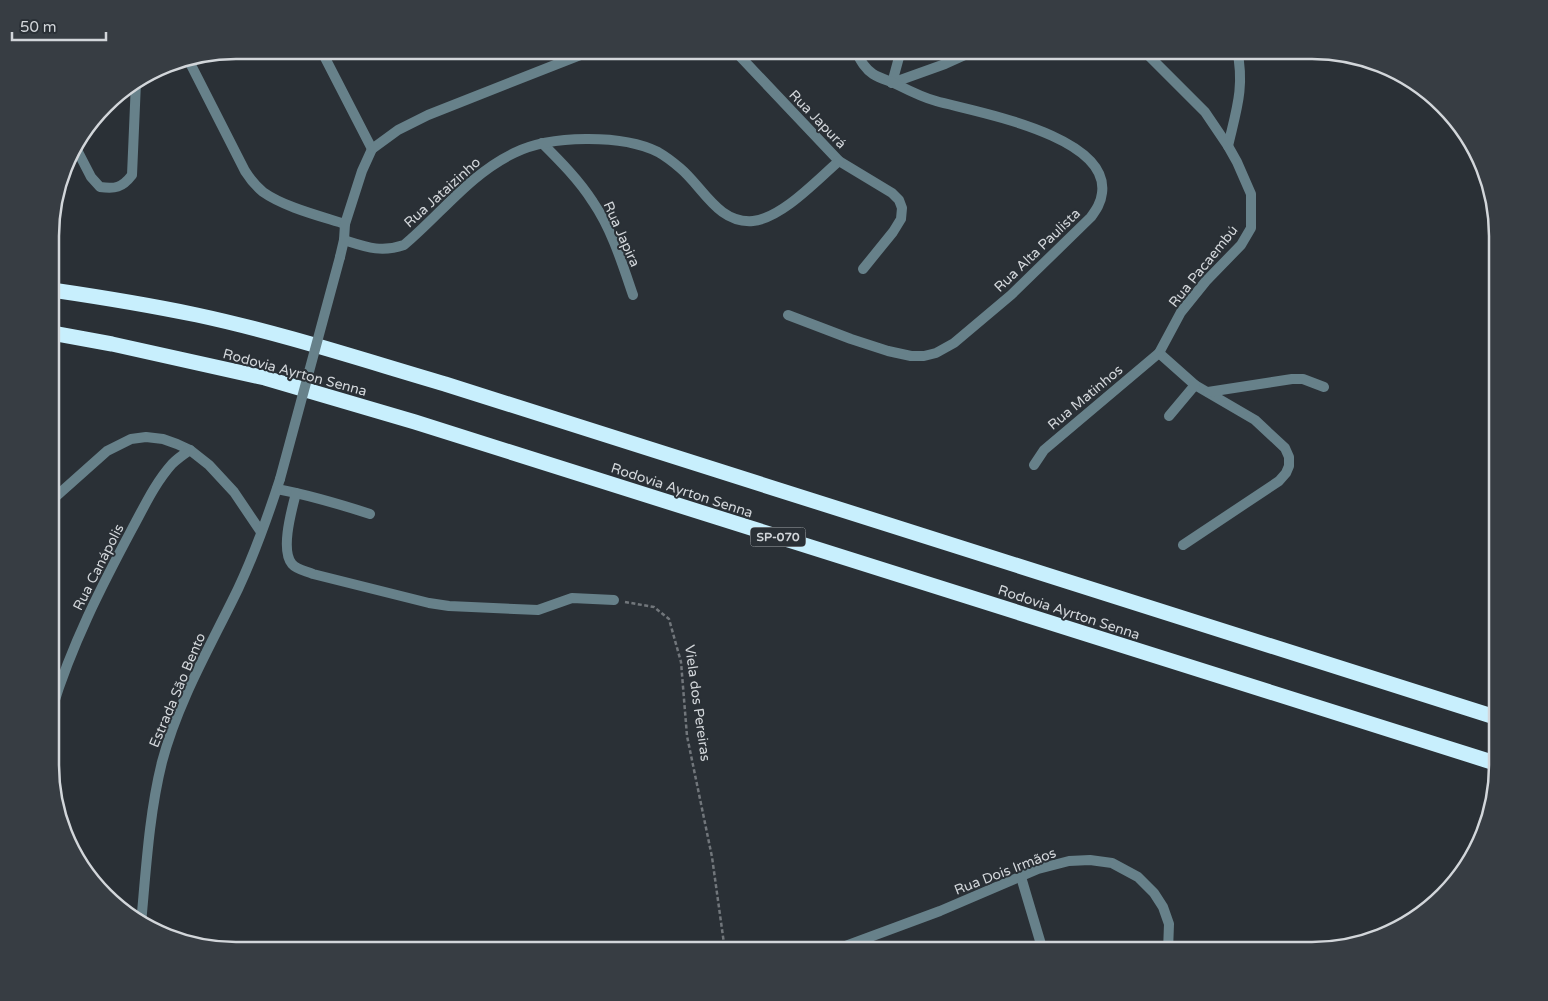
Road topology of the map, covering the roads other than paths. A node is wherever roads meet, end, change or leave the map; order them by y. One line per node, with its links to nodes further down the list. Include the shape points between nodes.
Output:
1 (326, 59): 14 (street)
2 (571, 59): 14 (street, via 428,114)
3 (743, 59): 16 (street, Rua Japurá)
4 (860, 59): 10 (street, Rua Alta Paulista, via 874,75)
5 (899, 59): 10 (street)
6 (956, 59): 10 (street)
7 (1152, 59): 13 (street, Rua Pacaembú, via 1205,112)
8 (1239, 59): 13 (street, via 1241,83)
9 (190, 65): 17 (street, via 253,182 279,202)
10 (892, 83): 22 (street, Rua Alta Paulista, via 934,100 1021,123 1075,149 1091,162 1100,178 1102,192 1099,204 1091,217 1011,295 936,354 911,356 888,351)
11 (136, 90): 15 (street, via 132,175 124,184 111,189 100,187)
12 (542, 143): 16 (street, Rua Jataizinho, via 583,138 612,140 658,152 680,168 726,216 754,221 787,206); 18 (street, Rua Jataizinho, via 513,153 489,167 404,245 378,249); 21 (street, Rua Japira, via 593,202 609,230)
13 (1228, 146): 24 (street, Rua Pacaembú, via 1252,194 1251,228 1241,245 1181,312)
14 (372, 148): 17 (street)
15 (79, 153)
16 (839, 161): 19 (street, Rua Japurá, via 892,193 902,208 893,232)
17 (345, 224): 18 (street)
18 (344, 240): 31 (street, Estrada São Bento, bridge)
19 (863, 269)
20 (59, 291): 39 (highway, Rodovia Ayrton Senna, via 198,316 446,384)
21 (633, 295)
22 (788, 315)
23 (59, 334): 40 (highway, Rodovia Ayrton Senna / SP-070, via 265,378 415,422)
24 (1159, 354): 25 (street); 30 (street, Rua Matinhos, via 1044,450)
25 (1195, 385): 27 (street); 28 (street)
26 (1324, 387): 27 (street, via 1303,379 1292,379)
27 (1208, 392): 36 (street, via 1268,431 1285,448 1289,466 1279,481)
28 (1169, 416)
29 (190, 450): 33 (street, via 146,437 131,440 108,450); 35 (street, via 234,492); 38 (street, Rua Canápolis, via 173,462 164,474 108,573 69,657)
30 (1034, 465)
31 (277, 489): 32 (street); 35 (street, Estrada São Bento)
32 (296, 492): 34 (street); 37 (street, via 287,554 295,567 313,574 449,606 538,610 572,598)
33 (59, 494)
34 (370, 514)
35 (261, 532): 42 (street, Estrada São Bento, via 238,588 198,668 162,762 152,817)
36 (1183, 544)
37 (614, 600)
38 (59, 688)
39 (1489, 715)
40 (1489, 761)
41 (1021, 877): 43 (street, Rua Dois Irmãos); 44 (street); 45 (street, Rua Dois Irmãos, via 1068,861 1112,864 1138,877 1154,893 1169,924)
42 (142, 915)
43 (856, 942)
44 (1041, 942)
45 (1168, 942)

